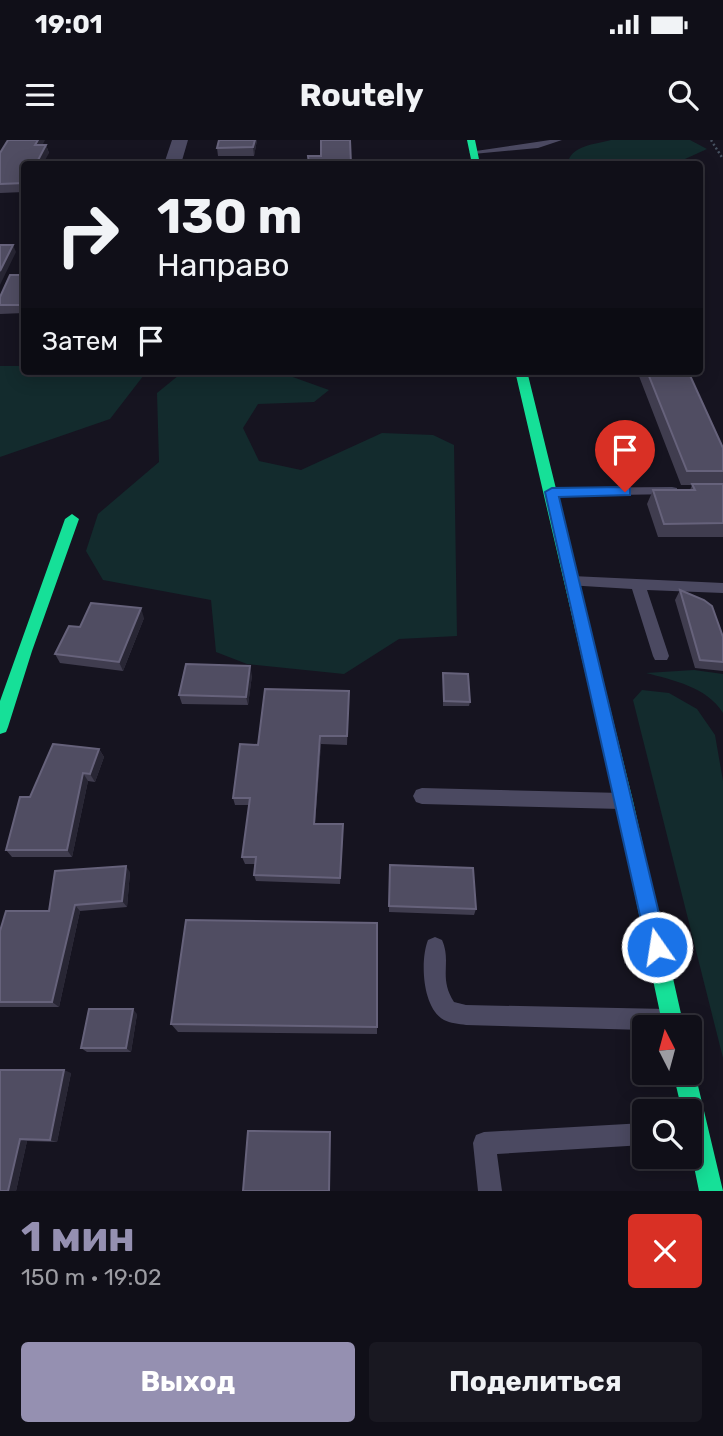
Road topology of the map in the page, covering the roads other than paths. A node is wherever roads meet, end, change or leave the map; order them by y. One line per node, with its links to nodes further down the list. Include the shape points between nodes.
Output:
1 (180, 140): 4 (street)
2 (558, 140): 3 (lane)
3 (473, 152)
4 (174, 161)
5 (522, 375): 7 (main road)
6 (684, 491): 7 (lane)
7 (552, 492): 9 (main road)
8 (72, 519): 13 (main road)
9 (572, 581): 10 (lane); 15 (main road)
10 (637, 583): 11 (lane); 12 (lane)
11 (723, 588)
12 (661, 656)
13 (0, 727)
14 (422, 796): 15 (lane)
15 (624, 802): 17 (main road)
16 (435, 947): 18 (lane, via 435,991 449,1011)
17 (671, 1015)
18 (632, 1022)
19 (632, 1135): 21 (lane, via 484,1143)
20 (702, 1159): 22 (main road)
21 (490, 1191)
22 (711, 1191)

